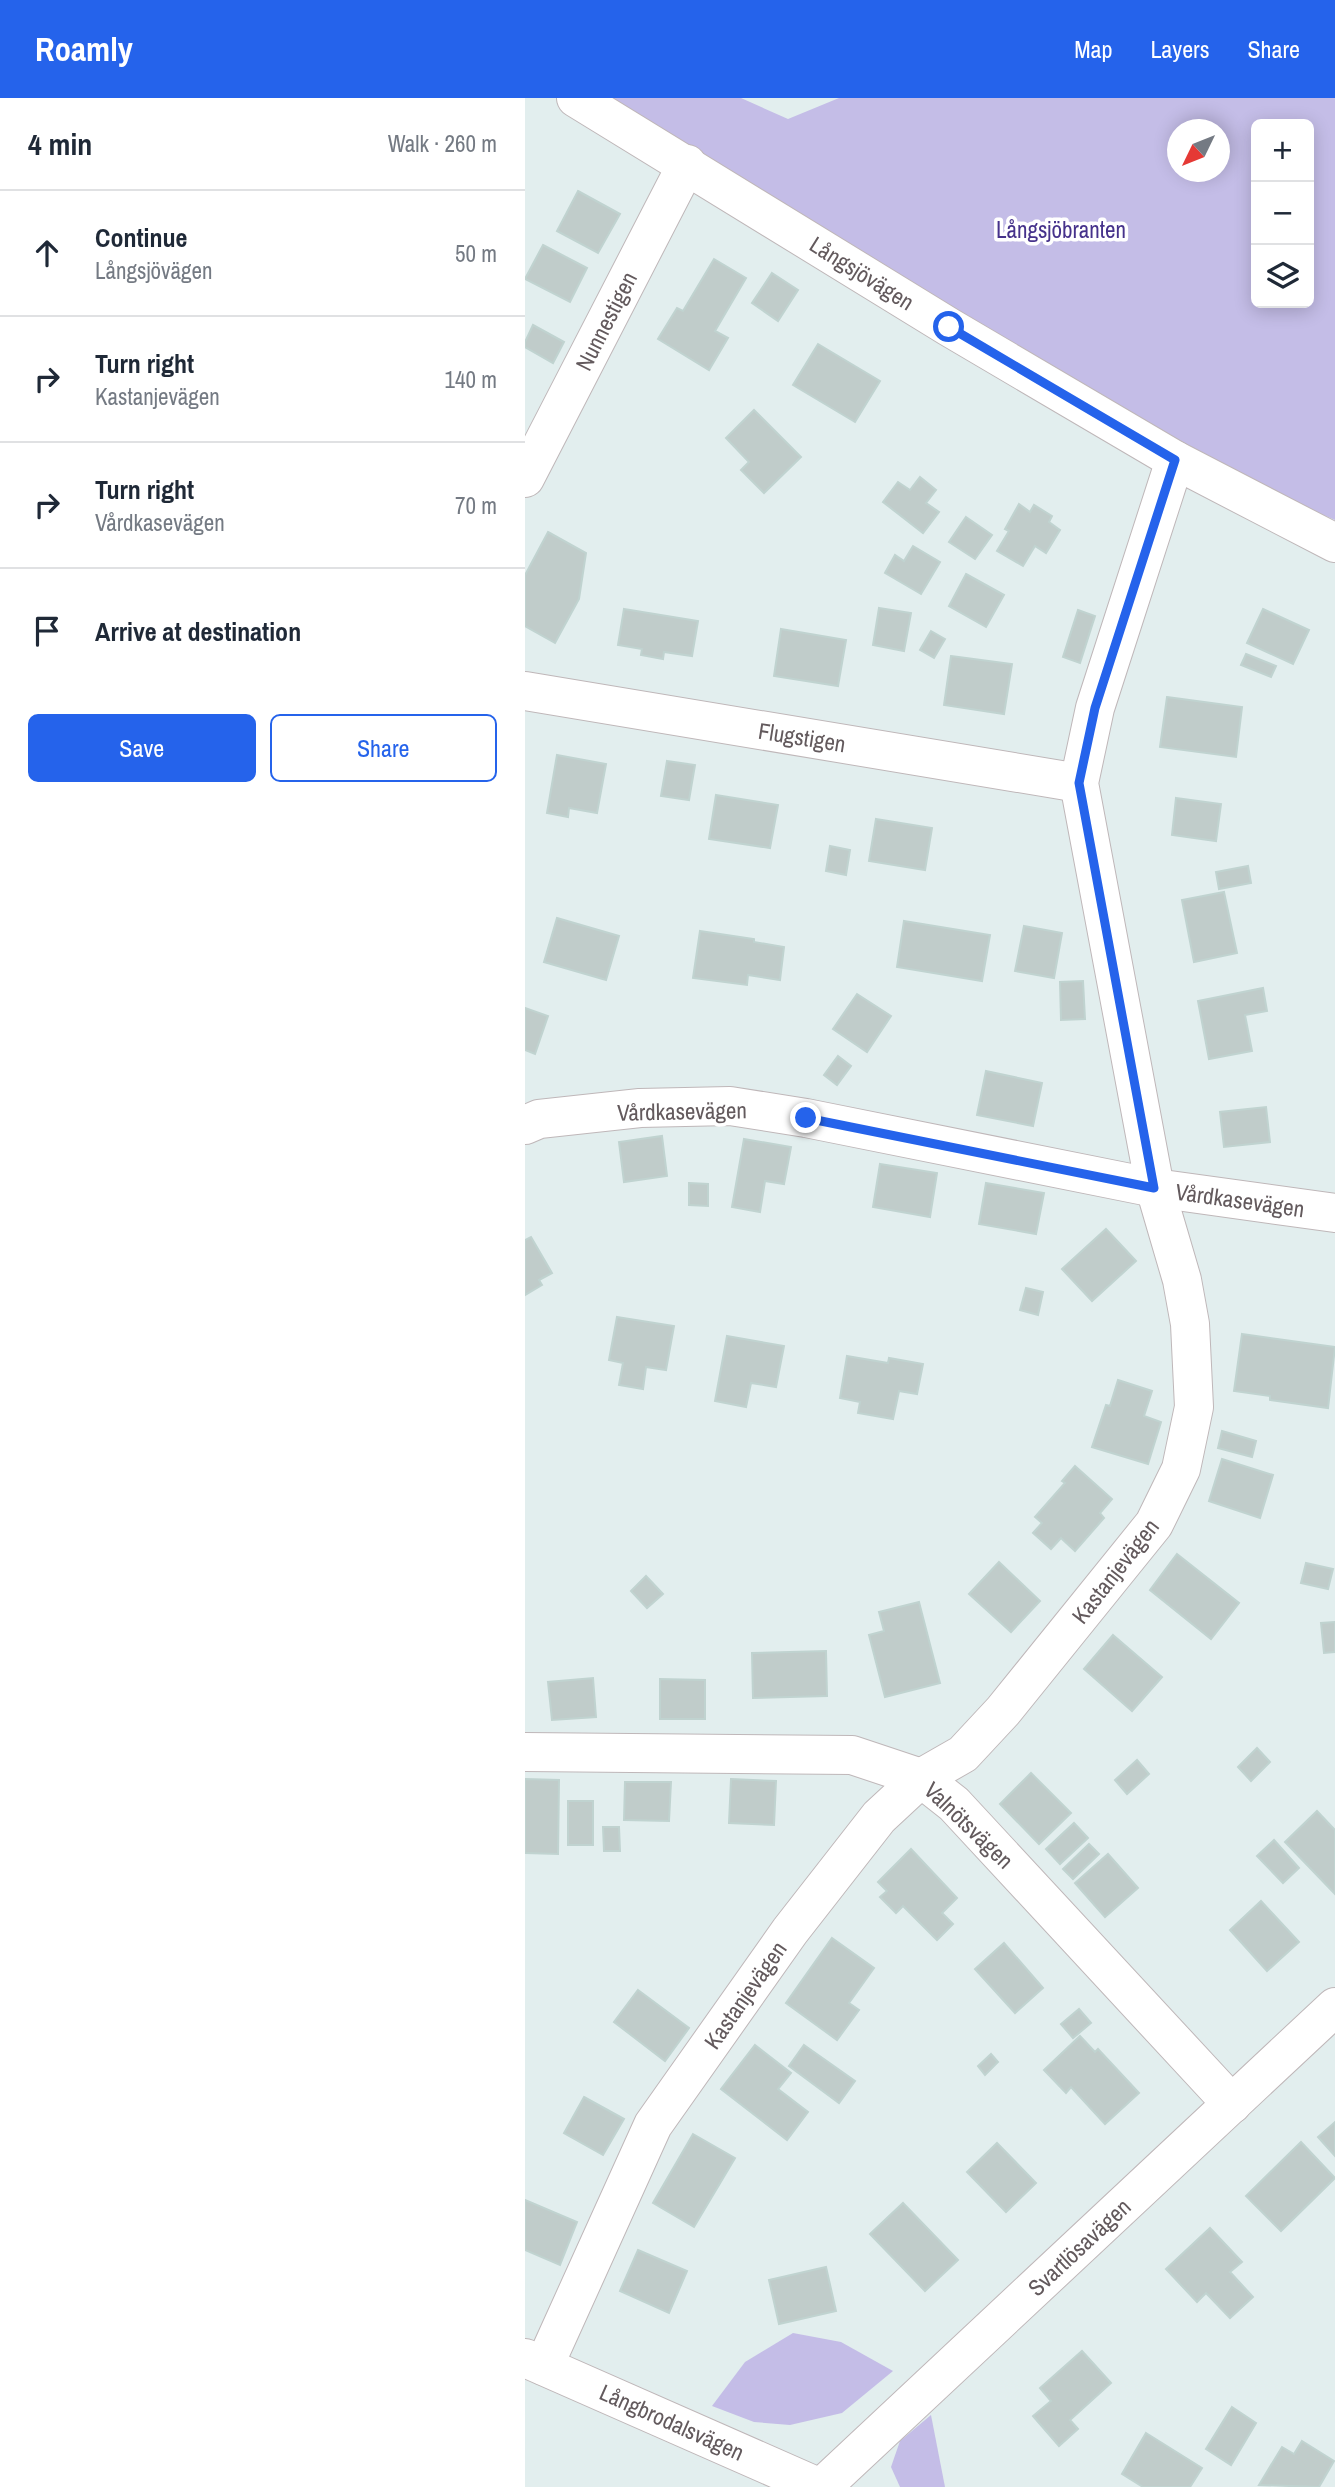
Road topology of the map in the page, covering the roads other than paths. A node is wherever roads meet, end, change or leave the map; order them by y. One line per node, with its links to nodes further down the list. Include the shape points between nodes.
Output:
1 (576, 98): 2 (street, Långsjövägen)
2 (687, 164): 3 (street, Långsjövägen); 4 (street, Nunnestigen)
3 (1175, 460): 5 (street, Långsjövägen); 7 (street, Kastanjevägen, via 1095,708)
4 (525, 478)
5 (1335, 543)
6 (525, 691): 7 (street, Flugstigen)
7 (1079, 783): 9 (street, Kastanjevägen)
8 (525, 1125): 9 (street, Vårdkasevägen, via 539,1119 640,1108 730,1106)
9 (1154, 1188): 10 (street, Vårdkasevägen); 12 (street, Kastanjevägen, via 1182,1280 1190,1324 1194,1408 1181,1469 1154,1524 1003,1711 963,1754)
10 (1335, 1213)
11 (525, 1752): 12 (street, Valnötsvägen, via 852,1755)
12 (921, 1778): 14 (street, Valnötsvägen, via 954,1804); 15 (street, Kastanjevägen, via 879,1817 790,1931 653,2125)
13 (1335, 2007): 14 (street, Svartlösavägen)
14 (1232, 2104): 16 (street, Svartlösavägen)
15 (535, 2362): 16 (street, Långbrodalsvägen)
16 (820, 2487)

